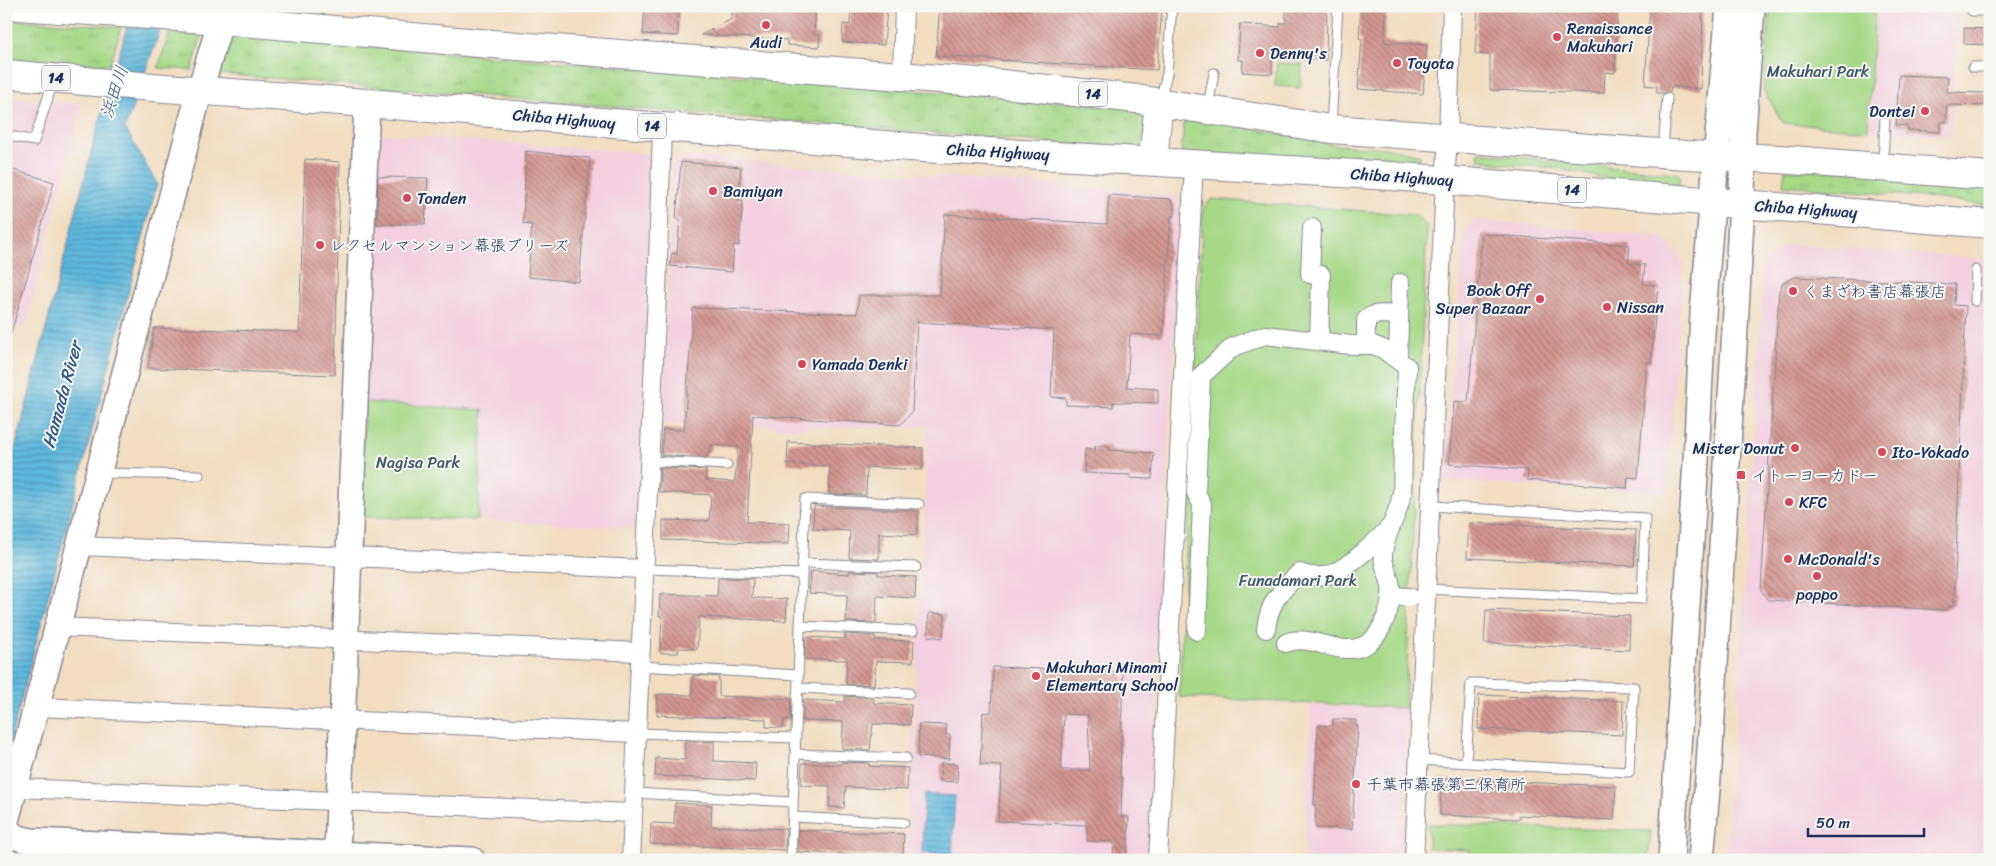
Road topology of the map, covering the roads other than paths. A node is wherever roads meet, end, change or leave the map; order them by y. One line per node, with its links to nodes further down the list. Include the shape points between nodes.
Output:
1 (18, 6): 8 (highway, 14)
2 (904, 6): 16 (street)
3 (1172, 6): 20 (lane, via 1167,74)
4 (1338, 6): 25 (lane)
5 (1452, 6): 27 (street)
6 (1729, 6): 29 (street)
7 (1752, 6): 29 (street)
8 (123, 11): 11 (highway, 14)
9 (1972, 11): 10 (lane)
10 (1990, 11)
11 (213, 15): 16 (highway, 14, via 284,27); 18 (street)
12 (1973, 67): 13 (lane)
13 (1990, 67)
14 (6, 74): 17 (highway, Chiba Highway / 14)
15 (1214, 74): 22 (lane)
16 (902, 76): 20 (highway, 14)
17 (55, 77): 18 (highway, Chiba Highway / 14); 26 (lane, via 34,140)
18 (200, 90): 21 (highway, Chiba Highway / 14); 49 (street)
19 (1667, 98): 28 (lane)
20 (1159, 102): 22 (highway, 14); 30 (highway)
21 (367, 103): 24 (highway, Chiba Highway / 14); 55 (street)
22 (1208, 110): 25 (highway, 14)
23 (1885, 116): 32 (lane)
24 (662, 127): 30 (highway, Chiba Highway / 14); 47 (street)
25 (1331, 129): 27 (highway, 14)
26 (6, 134)
27 (1448, 138): 28 (highway, 14); 34 (street)
28 (1662, 153): 29 (highway, 14)
29 (1729, 157): 32 (highway, 14); 35 (street); 36 (street)
30 (1153, 162): 31 (highway, Chiba Highway / 14)
31 (1194, 163): 34 (highway, Chiba Highway / 14); 95 (street)
32 (1883, 167): 33 (highway, 14)
33 (1990, 176)
34 (1445, 181): 35 (highway, Chiba Highway / 14); 52 (street)
35 (1711, 201): 36 (highway, Chiba Highway / 14); 97 (street)
36 (1742, 204): 37 (highway, Chiba Highway / 14); 98 (street)
37 (1990, 224)
38 (1312, 228): 44 (street, via 1310,274 1321,275)
39 (1976, 270): 41 (lane)
40 (1400, 283): 42 (street)
41 (1975, 301)
42 (1399, 315): 45 (street, via 1373,315 1368,318); 46 (street)
43 (1284, 336): 44 (street); 45 (street, via 1319,354); 67 (street, via 1266,335 1233,347 1202,376 1196,493 1202,504)
44 (1319, 341): 45 (street)
45 (1359, 345): 46 (street, via 1383,349)
46 (1408, 365): 54 (street, via 1402,491 1392,526)
47 (649, 461): 48 (lane); 58 (street)
48 (727, 465)
49 (99, 472): 50 (lane); 53 (street)
50 (199, 475)
51 (919, 504): 56 (lane, via 805,499)
52 (1430, 506): 60 (street); 60 (lane, via 1645,518 1642,598)
53 (79, 546): 55 (street); 63 (street)
54 (1375, 553): 61 (street, via 1390,580); 65 (street, via 1325,576 1297,575 1274,601 1267,616)
55 (349, 557): 58 (street); 68 (street)
56 (802, 563): 57 (lane); 59 (lane)
57 (916, 567)
58 (644, 569): 59 (lane); 70 (street)
59 (802, 574): 64 (lane)
60 (1426, 589): 80 (street)
61 (1390, 596): 62 (street); 69 (street, via 1378,634 1358,648 1342,650 1301,640)
62 (1410, 597)
63 (58, 626): 68 (street); 74 (street)
64 (800, 626): 66 (lane); 71 (lane)
65 (1266, 629)
66 (913, 631)
67 (1197, 631)
68 (346, 639): 70 (street); 75 (street)
69 (1286, 643)
70 (640, 659): 71 (lane); 76 (street)
71 (798, 675): 72 (lane)
72 (798, 688): 73 (lane); 77 (lane)
73 (909, 693)
74 (37, 707): 75 (street); 82 (street)
75 (343, 720): 76 (street); 84 (street)
76 (637, 733): 77 (lane); 83 (street)
77 (796, 738): 78 (lane)
78 (795, 754): 79 (lane); 85 (lane)
79 (906, 758)
80 (1418, 760): 81 (lane); 96 (street)
81 (1466, 763): 81 (lane, via 1629,772 1634,687 1471,683)
82 (16, 788): 84 (street); 88 (street)
83 (634, 793): 85 (lane); 86 (street)
84 (340, 801): 86 (street); 91 (street)
85 (794, 802): 87 (lane)
86 (633, 813): 93 (street)
87 (793, 817): 89 (lane); 94 (lane)
88 (6, 822)
89 (904, 823)
90 (6, 828): 91 (street, via 10,834 32,841)
91 (337, 854): 92 (street)
92 (472, 860)
93 (631, 860)
94 (791, 860)
95 (1158, 860)
96 (1414, 860)
97 (1671, 860)
98 (1701, 860)

